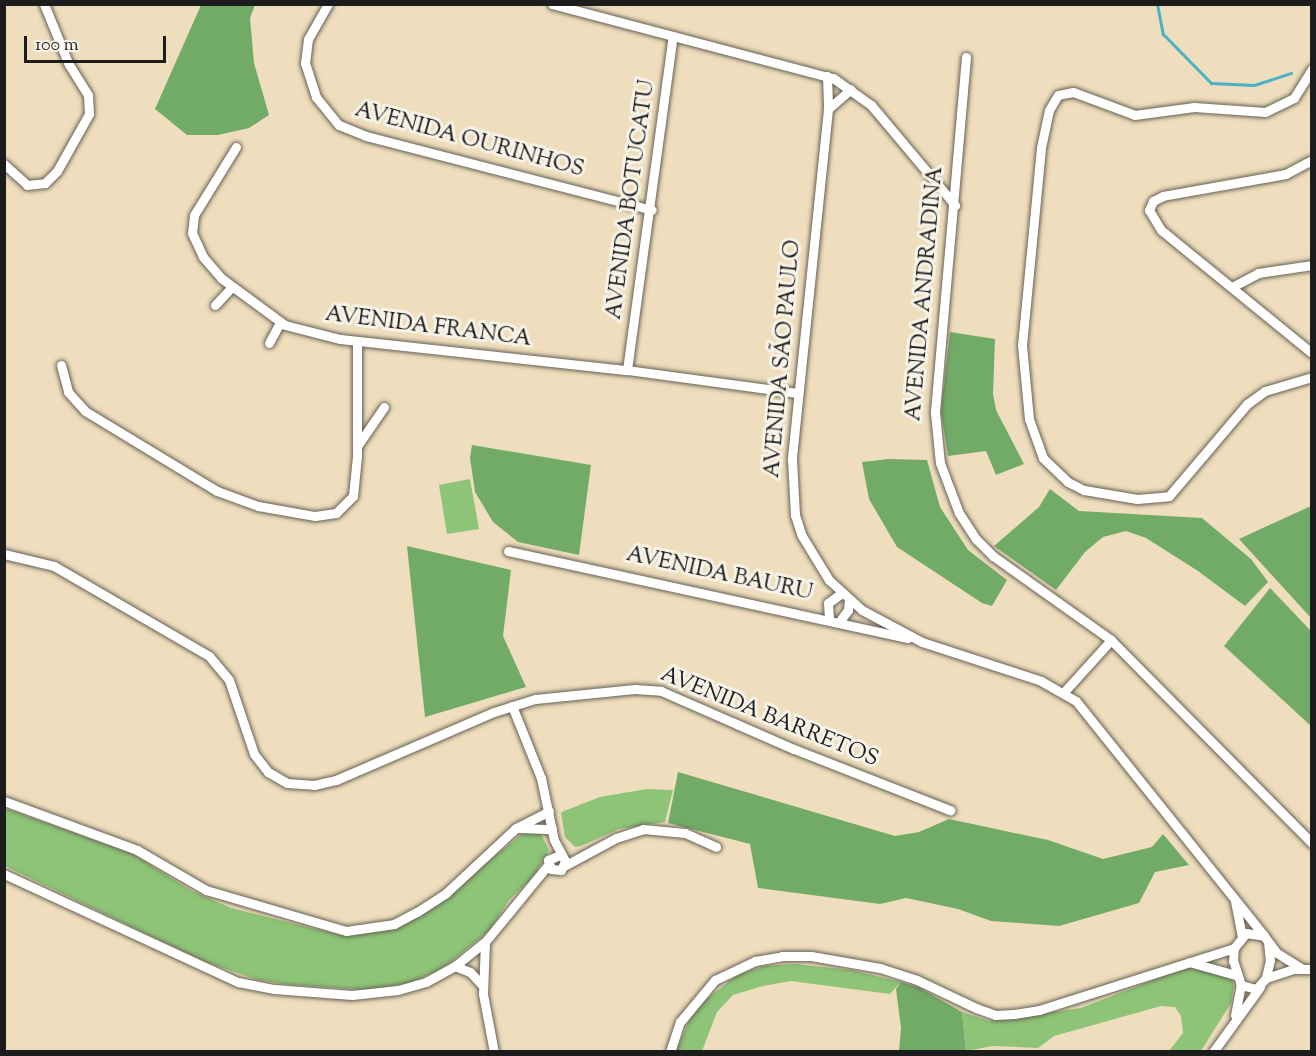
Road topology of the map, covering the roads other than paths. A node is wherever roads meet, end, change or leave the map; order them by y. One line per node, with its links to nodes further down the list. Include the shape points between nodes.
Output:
1 (44, 4): 13 (street, via 69,65 88,95 89,114 57,171 45,183 27,186)
2 (328, 4): 15 (street, AVENIDA OURINHOS, via 308,39 305,63 316,97 339,125 366,136)
3 (552, 4): 4 (street)
4 (581, 8): 5 (street)
5 (673, 36): 8 (street); 15 (street, AVENIDA BOTUCATU)
6 (966, 57): 14 (street, AVENIDA ANDRADINA, via 957,141)
7 (1311, 69): 26 (street, via 1294,98 1265,112 1194,107 1135,115 1073,92 1058,95 1049,110 1041,148 1022,345 1029,418 1043,458 1068,482 1084,490 1137,498 1169,496 1247,404 1264,391)
8 (827, 76): 9 (street); 10 (street, AVENIDA SÃO PAULO)
9 (851, 89): 10 (street); 14 (street, via 870,105)
10 (828, 109): 27 (street, AVENIDA SÃO PAULO)
11 (236, 147): 17 (street, AVENIDA FRANCA, via 192,223 203,257)
12 (1311, 160): 18 (street, via 1286,174 1163,196 1150,205 1150,214 1161,230)
13 (4, 164)
14 (956, 205): 34 (street, AVENIDA ANDRADINA, via 935,413 935,436 948,489 975,539 993,556)
15 (652, 210): 25 (street, AVENIDA BOTUCATU)
16 (1311, 265): 18 (street, via 1258,273)
17 (232, 287): 19 (street); 20 (street, AVENIDA FRANCA)
18 (1232, 287): 23 (street)
19 (215, 305)
20 (280, 322): 21 (street, AVENIDA FRANCA, via 315,334); 22 (street)
21 (357, 341): 25 (street, AVENIDA FRANCA); 29 (street)
22 (269, 343)
23 (1311, 353)
24 (61, 365): 29 (street, via 68,392 85,411 217,491 258,506 297,515 336,513 352,496)
25 (627, 370): 27 (street, AVENIDA FRANCA)
26 (1311, 377)
27 (798, 393): 32 (street, AVENIDA SÃO PAULO, via 791,465 795,515 815,558)
28 (384, 407): 29 (street)
29 (357, 447)
30 (508, 551): 33 (street, AVENIDA BAURU)
31 (4, 554): 37 (street, AVENIDA BARRETOS, via 54,566 209,656 229,680 254,754 268,772 287,783 314,785 336,780)
32 (846, 596): 33 (street, via 848,610); 33 (street, via 828,603); 35 (street, AVENIDA SÃO PAULO)
33 (834, 620): 35 (street, AVENIDA BAURU)
34 (1111, 640): 36 (street); 43 (street, AVENIDA ANDRADINA)
35 (922, 642): 36 (street, AVENIDA SÃO PAULO)
36 (1064, 692): 47 (street, AVENIDA SÃO PAULO, via 1095,721)
37 (512, 706): 39 (street, AVENIDA BARRETOS, via 570,694 634,688 662,691 794,749); 40 (street, via 541,777)
38 (4, 801): 41 (street, via 137,850 206,890 346,931 394,924 417,912 446,893)
39 (950, 810)
40 (549, 811): 41 (street); 42 (street)
41 (516, 828): 42 (street)
42 (552, 829): 45 (street)
43 (1311, 843)
44 (716, 847): 45 (street, via 685,833 643,829)
45 (557, 861): 50 (street, via 530,886)
46 (4, 874): 53 (street, via 238,982 318,994 374,995 426,982)
47 (1234, 895): 48 (street, AVENIDA SÃO PAULO); 49 (street, AVENIDA SÃO PAULO)
48 (1242, 936): 49 (street, via 1256,932); 51 (street)
49 (1266, 939): 54 (street, AVENIDA SÃO PAULO); 57 (street, via 1270,960)
50 (485, 942): 53 (street); 59 (street)
51 (1234, 948): 52 (street); 56 (street)
52 (1184, 962): 56 (street); 62 (street, via 1039,1010 995,1015 880,968 811,956 782,956 754,961 715,980 680,1022)
53 (455, 966): 59 (street, via 483,982)
54 (1300, 968): 55 (street); 57 (street)
55 (1311, 969)
56 (1236, 975): 58 (street)
57 (1264, 982): 58 (street, via 1248,990); 60 (street)
58 (1241, 986): 60 (street)
59 (483, 994): 61 (street)
60 (1234, 1017): 63 (street)
61 (494, 1052)
62 (670, 1052)
63 (1213, 1052)

